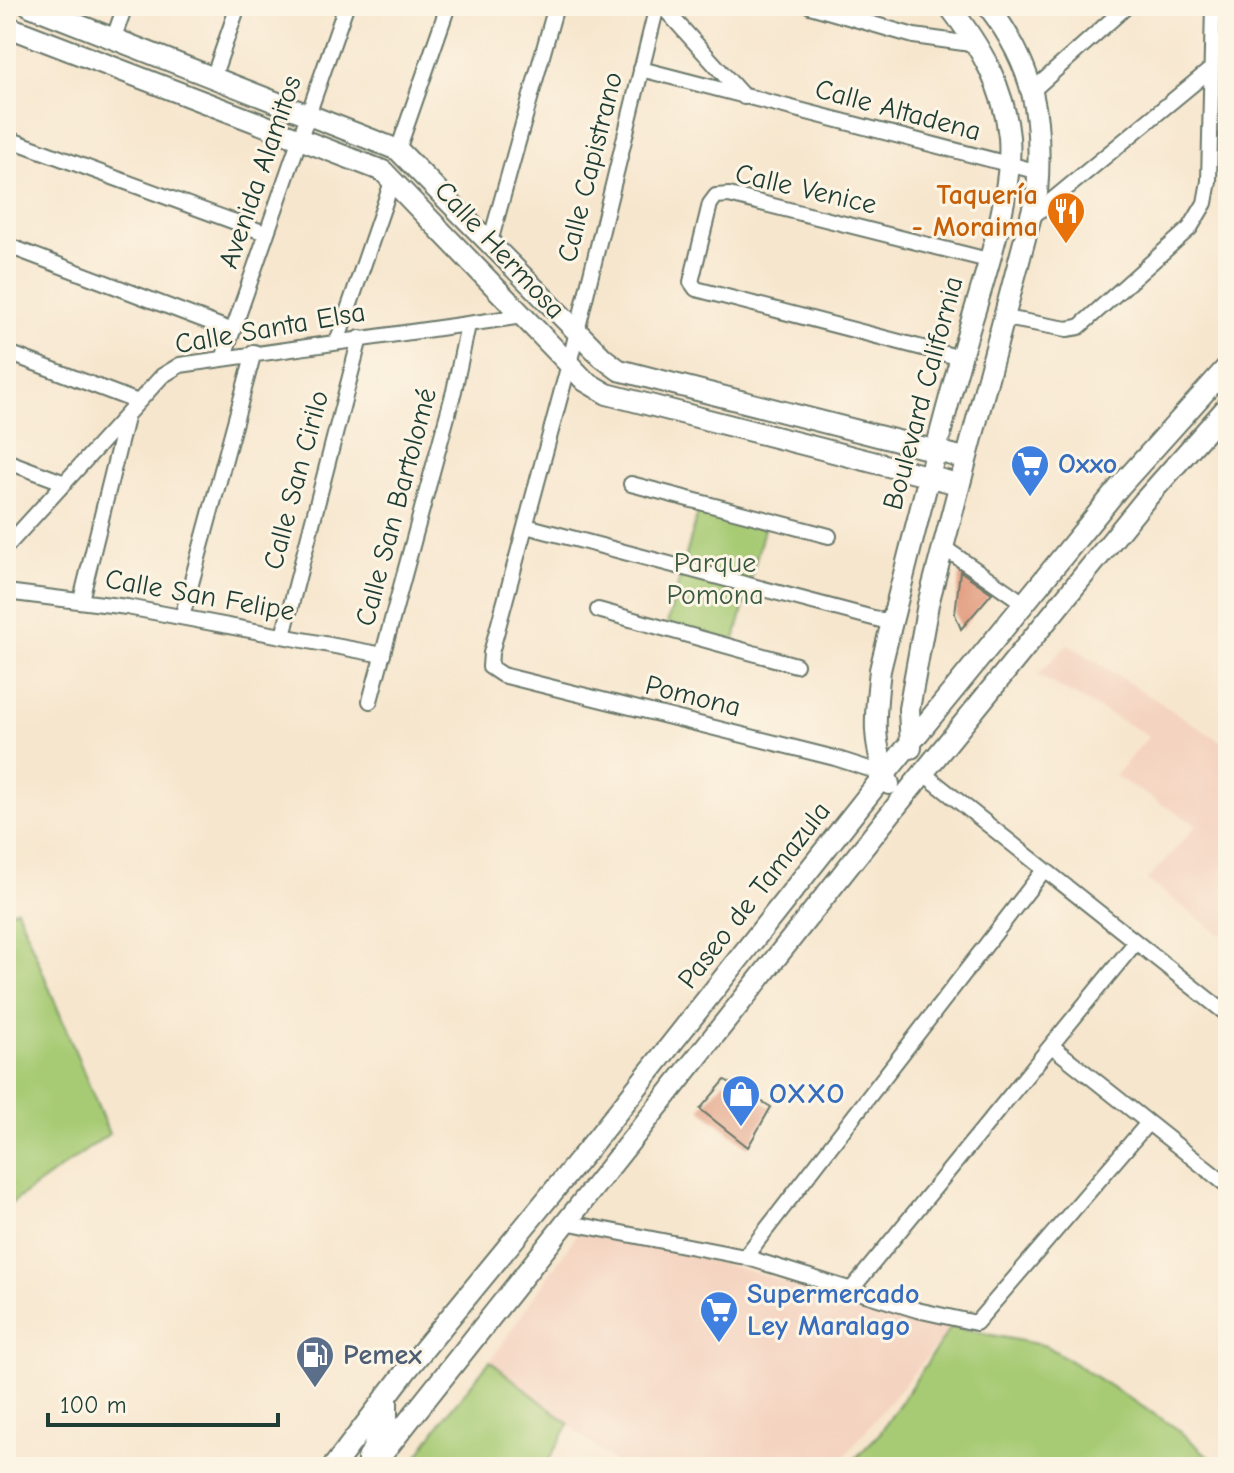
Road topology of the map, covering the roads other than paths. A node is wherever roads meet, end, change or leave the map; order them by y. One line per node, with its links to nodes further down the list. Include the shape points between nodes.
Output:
1 (21, 6): 14 (street)
2 (30, 6): 15 (street, Calle Hermosa)
3 (125, 6): 15 (street)
4 (238, 6): 19 (street)
5 (346, 6): 22 (street, Avenida Alamitos)
6 (448, 6): 25 (street)
7 (556, 6): 31 (street)
8 (659, 6): 17 (street, Calle Capistrano); 21 (street)
9 (810, 6): 16 (street, via 914,36)
10 (949, 6): 16 (street, Boulevard California)
11 (988, 6): 20 (street, Boulevard California, via 1019,51)
12 (1127, 6): 20 (street)
13 (1213, 6): 18 (street)
14 (8, 33): 24 (street, Calle Hermosa)
15 (113, 40): 19 (street, Calle Hermosa)
16 (978, 45): 26 (street, Boulevard California, via 1001,95)
17 (641, 69): 21 (street, Calle Altadena); 37 (street, Calle Capistrano)
18 (1211, 69): 29 (street); 35 (street, via 1209,181 1205,203 1190,228 1079,327)
19 (213, 78): 22 (street, Calle Hermosa)
20 (1033, 90): 27 (street, Boulevard California)
21 (745, 97): 26 (street, Calle Altadena)
22 (307, 114): 24 (street, Avenida Alamitos); 25 (street, Calle Hermosa)
23 (6, 138): 30 (street)
24 (298, 139): 28 (street, Calle Hermosa, via 372,165); 30 (street, Avenida Alamitos)
25 (398, 150): 31 (street, Calle Hermosa)
26 (1008, 166): 27 (street, Calle Altadena); 33 (street, Boulevard California)
27 (1039, 172): 29 (street, Boulevard California)
28 (393, 179): 34 (street, Calle Hermosa); 40 (street)
29 (1033, 216): 35 (street, Boulevard California)
30 (265, 233): 38 (street, Avenida Alamitos)
31 (490, 242): 37 (street, Calle Hermosa)
32 (6, 245): 38 (street)
33 (988, 260): 44 (street, Boulevard California); 44 (street, Calle Venice, via 729,195 716,196 710,204 693,286 700,291)
34 (523, 316): 36 (street, Calle Santa Elsa); 45 (street, Calle Hermosa)
35 (1005, 318): 51 (street, Boulevard California)
36 (468, 325): 39 (street, Calle Santa Elsa); 68 (street, Calle San Bartolomé)
37 (577, 330): 45 (street, Calle Capistrano); 50 (street, Calle Hermosa, via 603,358 639,377)
38 (233, 331): 43 (street, Avenida Alamitos)
39 (360, 338): 40 (street, Calle Santa Elsa); 67 (street, Calle San Cirilo)
40 (337, 342): 42 (street, Calle Santa Elsa)
41 (6, 352): 47 (street)
42 (254, 352): 43 (street, Calle Santa Elsa); 65 (street)
43 (224, 356): 47 (street, Calle Santa Elsa, via 170,369)
44 (961, 358): 50 (street, Boulevard California)
45 (569, 364): 53 (street, Calle Hermosa, via 585,381 621,398); 57 (street, Calle Capistrano)
46 (1228, 366): 63 (street, Paseo de Tamazula, via 1121,485)
47 (138, 402): 49 (street, Calle Santa Elsa)
48 (1228, 406): 73 (street, Paseo de Tamazula)
49 (127, 414): 54 (street, Calle Santa Elsa); 62 (street)
50 (935, 452): 51 (street, Calle Hermosa); 53 (street, Boulevard California)
51 (964, 458): 56 (street, Boulevard California)
52 (6, 461): 54 (street)
53 (929, 478): 56 (street, Calle Hermosa); 66 (street, Boulevard California)
54 (65, 483): 59 (street, Calle Santa Elsa)
55 (631, 484): 58 (street)
56 (958, 484): 60 (street, Boulevard California)
57 (526, 526): 66 (street); 70 (street, Calle Capistrano)
58 (829, 536)
59 (6, 547)
60 (943, 547): 63 (street); 72 (street, Boulevard California, via 909,709)
61 (6, 592): 62 (street, Calle San Felipe)
62 (81, 600): 65 (street, Calle San Felipe)
63 (1025, 604): 72 (street, Paseo de Tamazula)
64 (598, 610): 69 (street)
65 (182, 617): 67 (street, Calle San Felipe)
66 (892, 623): 74 (street, Boulevard California, via 874,716 876,750)
67 (283, 636): 68 (street, Calle San Felipe)
68 (383, 655): 71 (street, Calle San Bartolomé)
69 (796, 665)
70 (490, 667): 74 (street, Pomona, via 502,675)
71 (370, 701)
72 (909, 746): 73 (street, Boulevard California); 74 (street, Paseo de Tamazula)
73 (923, 773): 75 (street, Paseo de Tamazula); 76 (street)
74 (885, 774): 75 (street, Boulevard California); 81 (street, Paseo de Tamazula)
75 (898, 804): 82 (street, Paseo de Tamazula)
76 (1044, 870): 77 (street); 85 (street)
77 (1135, 943): 78 (street); 79 (street)
78 (1228, 1015)
79 (1053, 1047): 80 (street); 86 (street)
80 (1148, 1123): 83 (street); 86 (street, via 976,1323)
81 (593, 1143): 82 (street); 87 (street, Paseo de Tamazula)
82 (615, 1159): 84 (street, Paseo de Tamazula)
83 (1228, 1186)
84 (565, 1222): 85 (street); 90 (street, Paseo de Tamazula)
85 (745, 1257): 86 (street)
86 (851, 1290)
87 (387, 1395): 88 (street, Paseo de Tamazula); 89 (street, via 387,1418)
88 (333, 1467)
89 (366, 1467)
90 (372, 1467)

